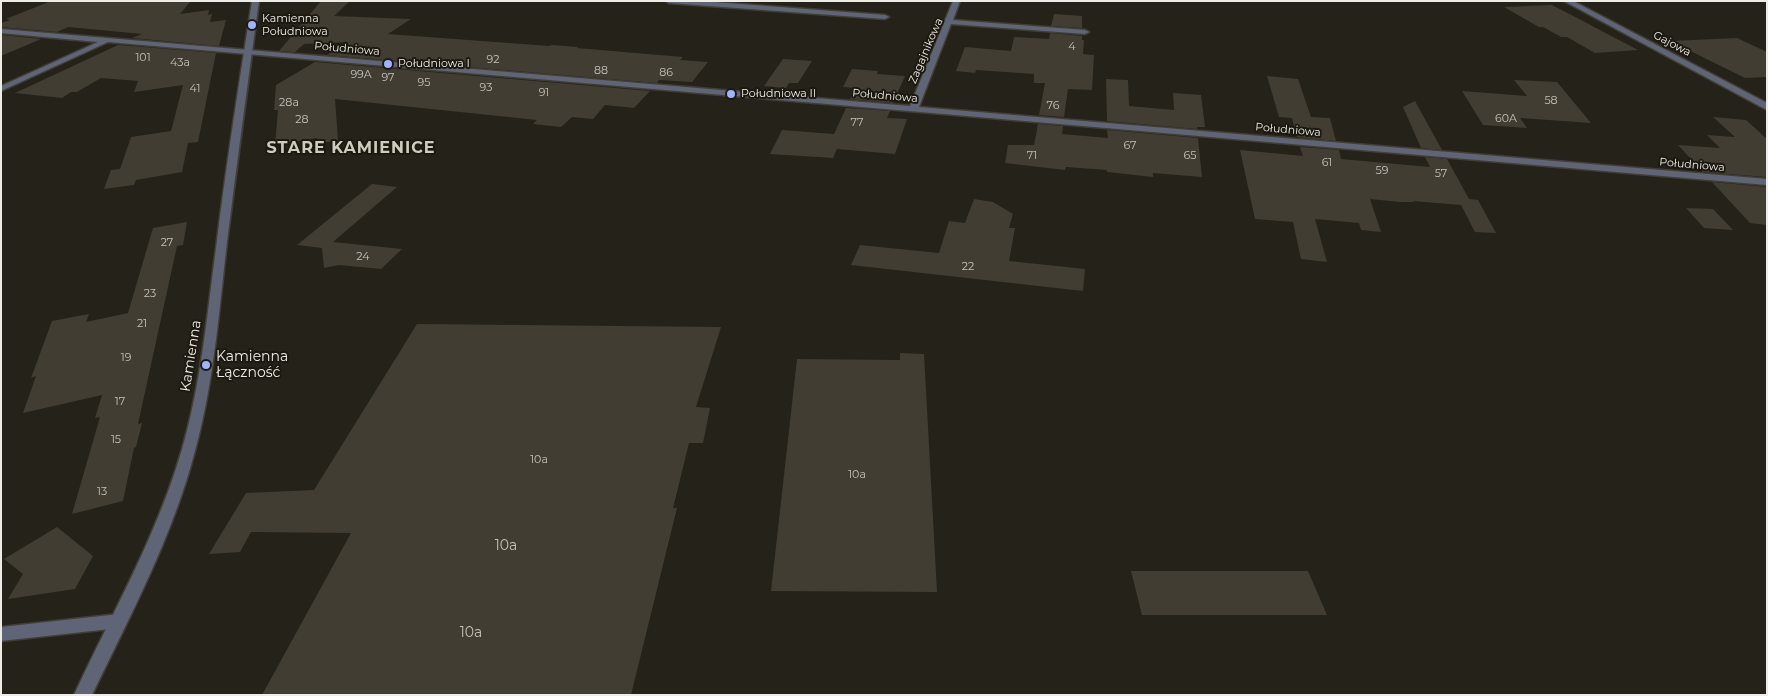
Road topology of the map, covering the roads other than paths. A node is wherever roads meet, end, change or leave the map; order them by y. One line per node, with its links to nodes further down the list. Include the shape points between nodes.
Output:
1 (256, 1): 10 (street, Kamienna)
2 (669, 1): 5 (street)
3 (957, 1): 6 (street, Zagajnikowa)
4 (1567, 1): 12 (street, Gajowa)
5 (885, 17)
6 (950, 22): 8 (street); 13 (street, Zagajnikowa)
7 (1, 31): 9 (street, Południowa)
8 (1085, 32)
9 (107, 40): 10 (street, Południowa); 11 (street)
10 (248, 52): 13 (street, Południowa); 15 (street, Kamienna, via 206,365 189,449 147,562)
11 (1, 89)
12 (1767, 107)
13 (914, 110): 14 (street, Południowa)
14 (1767, 182)
15 (118, 621): 16 (street); 17 (street, Kamienna)
16 (1, 634)
17 (83, 695)

